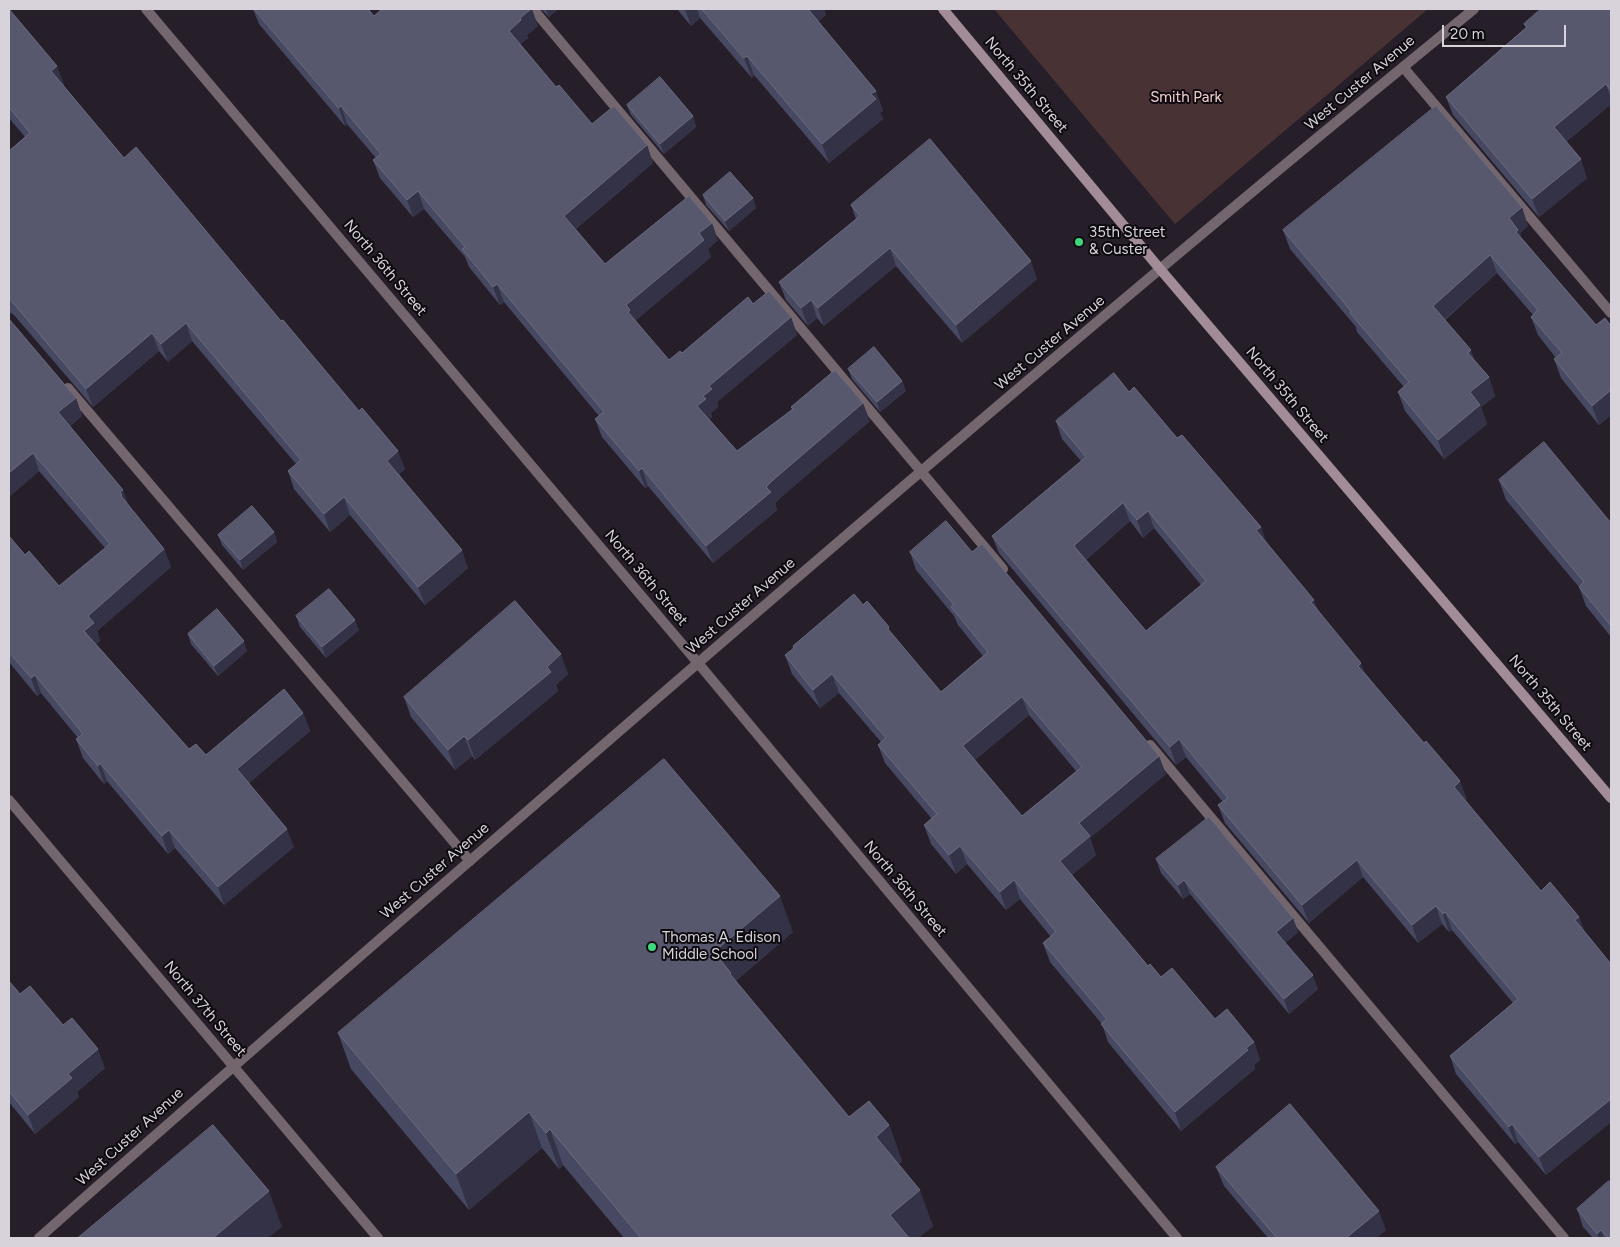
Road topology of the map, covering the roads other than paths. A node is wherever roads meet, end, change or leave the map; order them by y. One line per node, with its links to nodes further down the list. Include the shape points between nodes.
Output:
1 (146, 9): 11 (street, North 36th Street)
2 (533, 9): 9 (street)
3 (943, 9): 6 (street, North 35th Street)
4 (1474, 9): 5 (street, West Custer Avenue)
5 (1403, 66): 6 (street, West Custer Avenue); 7 (street)
6 (1160, 269): 9 (street, West Custer Avenue); 13 (street, North 35th Street)
7 (1611, 313)
8 (60, 380): 15 (street)
9 (921, 471): 10 (street); 11 (street, West Custer Avenue)
10 (1008, 575)
11 (698, 663): 15 (street, West Custer Avenue); 19 (street, North 36th Street)
12 (1142, 735): 20 (street)
13 (1611, 798)
14 (9, 800): 16 (street, North 37th Street)
15 (470, 861): 16 (street, West Custer Avenue)
16 (233, 1066): 17 (street, West Custer Avenue); 18 (street, North 37th Street)
17 (39, 1238)
18 (378, 1238)
19 (1176, 1238)
20 (1564, 1238)

